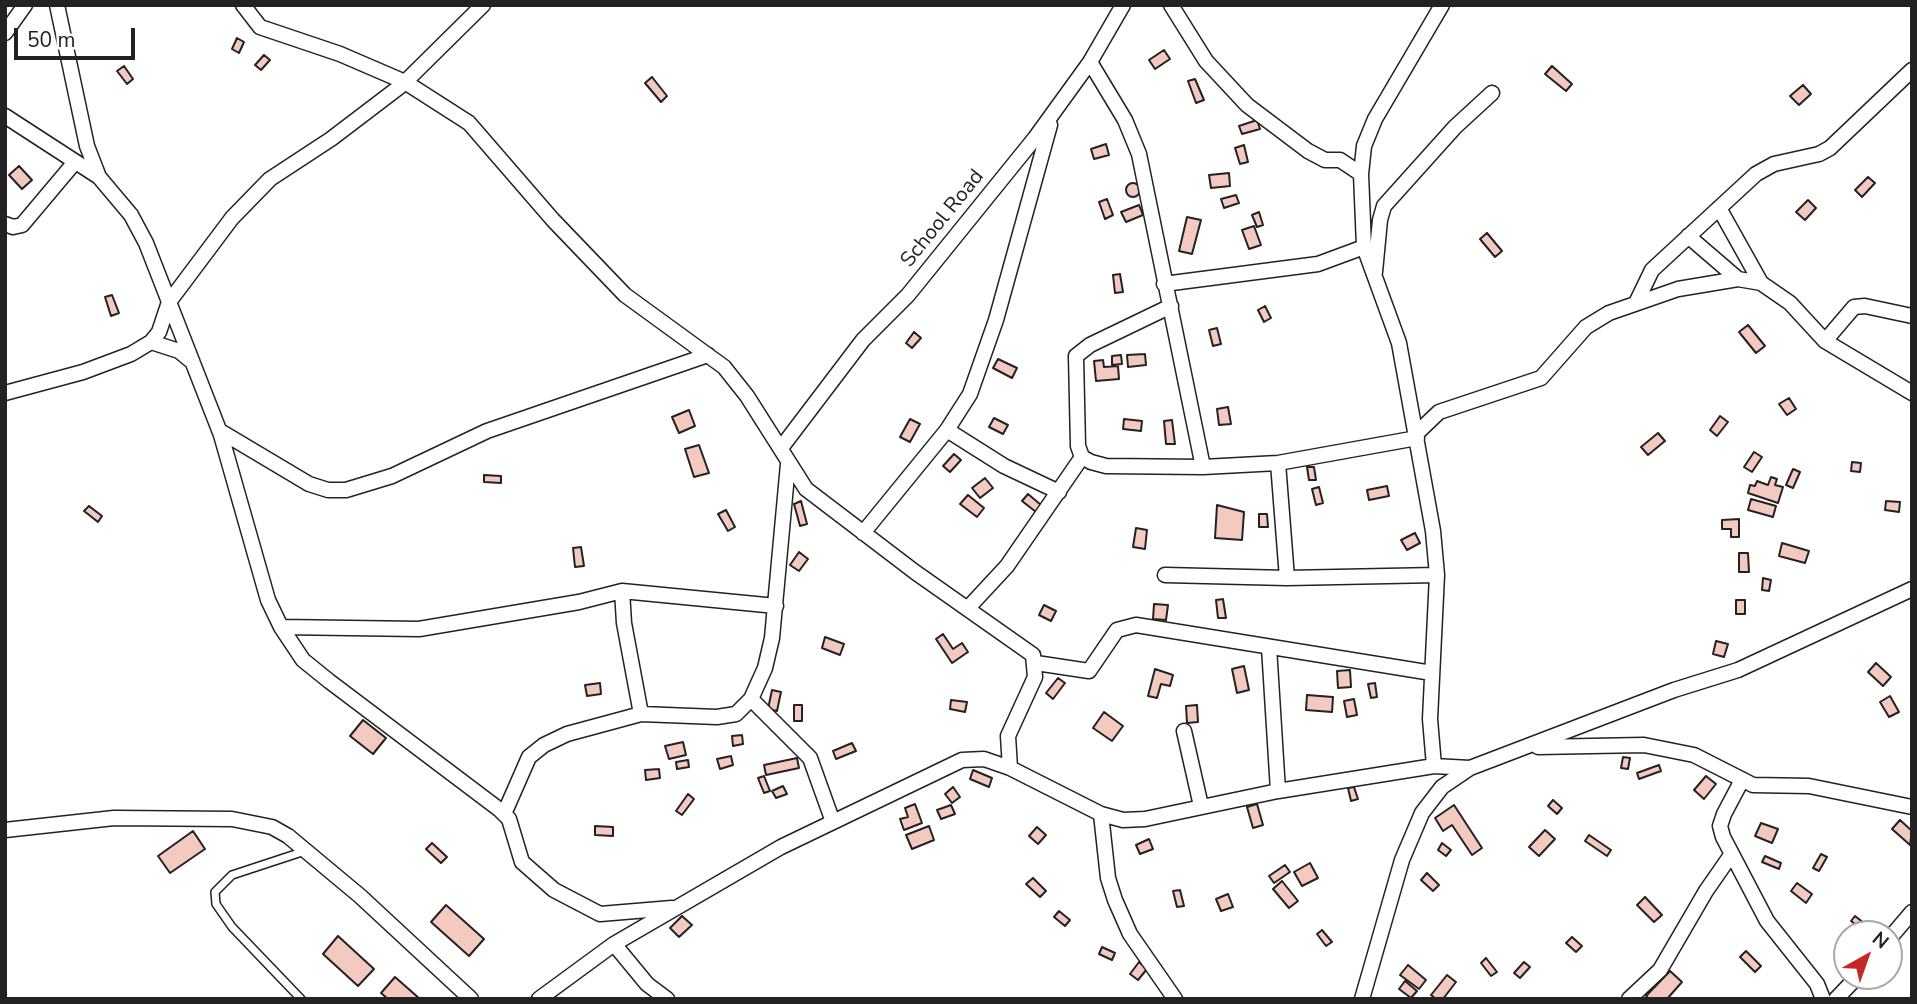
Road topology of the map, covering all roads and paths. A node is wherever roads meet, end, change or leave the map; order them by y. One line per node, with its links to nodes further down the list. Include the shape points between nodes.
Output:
1 (26, 5): 8 (street)
2 (57, 5): 17 (street, via 87,146)
3 (243, 5): 11 (street, via 260,27)
4 (483, 5): 11 (street)
5 (1123, 5): 9 (street, School Road)
6 (1171, 5): 16 (street, via 1206,61 1247,106 1308,151 1325,160 1340,160)
7 (1442, 5): 16 (street, via 1375,119 1364,146)
8 (5, 33)
9 (1090, 62): 13 (street, School Road); 25 (street, via 1125,120 1139,154)
10 (1912, 70): 18 (street, via 1830,148 1774,164 1756,174)
11 (405, 82): 27 (street, via 270,179 232,218); 32 (street, via 469,123 625,295)
12 (1492, 93): 23 (street, via 1384,205)
13 (1055, 110): 36 (street, via 996,320 970,394); 39 (street, School Road, via 969,223 863,340)
14 (5, 116): 15 (street)
15 (75, 162): 17 (street); 19 (street, via 22,225)
16 (1361, 174): 21 (street)
17 (99, 177): 27 (street, via 131,215)
18 (1720, 208): 20 (street); 24 (street)
19 (5, 224)
20 (1688, 236): 22 (street); 26 (street, via 1652,270)
21 (1364, 247): 23 (street); 25 (street, via 1318,264)
22 (1738, 279): 24 (street); 26 (street)
23 (1375, 280): 38 (street, via 1399,343)
24 (1761, 283): 30 (street, via 1790,303)
25 (1164, 284): 28 (street)
26 (1637, 301): 38 (street, via 1586,327 1541,378 1439,412)
27 (169, 302): 31 (street); 33 (street)
28 (1171, 306): 40 (street, via 1076,356 1076,420); 43 (street)
29 (1912, 316): 30 (street, via 1854,307)
30 (1825, 341): 35 (street)
31 (151, 342): 33 (street, via 179,351); 34 (street, via 83,372)
32 (708, 355): 37 (street, via 498,427 393,475 346,490 309,484); 39 (street, via 724,367)
33 (192, 361): 37 (street)
34 (5, 393)
35 (1912, 393)
36 (947, 430): 44 (street, via 1004,466); 45 (street)
37 (219, 431): 53 (street, via 268,600)
38 (1417, 436): 41 (street); 47 (street)
39 (782, 448): 42 (street)
40 (1082, 457): 43 (street, via 1105,466); 44 (street)
41 (1278, 463): 43 (street); 48 (street)
42 (788, 464): 45 (street, via 806,489); 51 (street)
43 (1203, 467)
44 (1059, 492): 52 (street, via 1007,566)
45 (863, 533): 52 (street)
46 (1165, 575): 48 (street)
47 (1437, 575): 48 (street); 56 (street)
48 (1287, 578)
49 (1912, 590): 60 (street, via 1738,670)
50 (622, 591): 51 (street); 53 (street, via 419,629); 58 (street)
51 (776, 606): 57 (street, via 765,668)
52 (968, 608): 55 (street, via 1025,647)
53 (281, 627): 68 (street, via 303,660)
54 (1269, 647): 55 (street, via 1136,625 1117,630 1089,671); 56 (street); 65 (street)
55 (1036, 663): 62 (street, via 1035,677 1008,736)
56 (1432, 674): 61 (street)
57 (751, 699): 58 (street, via 736,714 717,717); 70 (street, via 810,758)
58 (641, 714): 68 (street, via 566,734 544,745 529,757)
59 (1184, 731): 66 (street)
60 (1526, 747): 63 (street); 64 (street, via 1643,745 1694,755)
61 (1434, 766): 63 (street); 65 (street)
62 (1010, 768): 69 (street); 70 (street, via 984,759 962,760)
63 (1470, 768): 81 (street, via 1441,787 1422,813 1402,860)
64 (1742, 780): 67 (street, via 1753,785 1809,786); 73 (street, via 1720,825)
65 (1278, 791): 66 (street)
66 (1201, 806): 69 (street, via 1145,819 1122,820)
67 (1912, 807)
68 (504, 814): 74 (street, via 522,862 554,890 600,914)
69 (1101, 814): 80 (street, via 1115,900 1130,934)
70 (832, 822): 74 (street)
71 (5, 830): 72 (street, via 114,818 232,819 272,827)
72 (306, 851): 76 (lane, via 232,875 215,892 216,904 232,926); 77 (street)
73 (1731, 855): 82 (street, via 1660,970); 83 (street, via 1767,921 1817,984)
74 (672, 908): 75 (street)
75 (614, 944): 78 (street); 79 (street, via 647,984)
76 (301, 999)
77 (471, 999)
78 (539, 999)
79 (667, 999)
80 (1175, 999)
81 (1362, 999)
82 (1629, 999)
83 (1823, 999)

